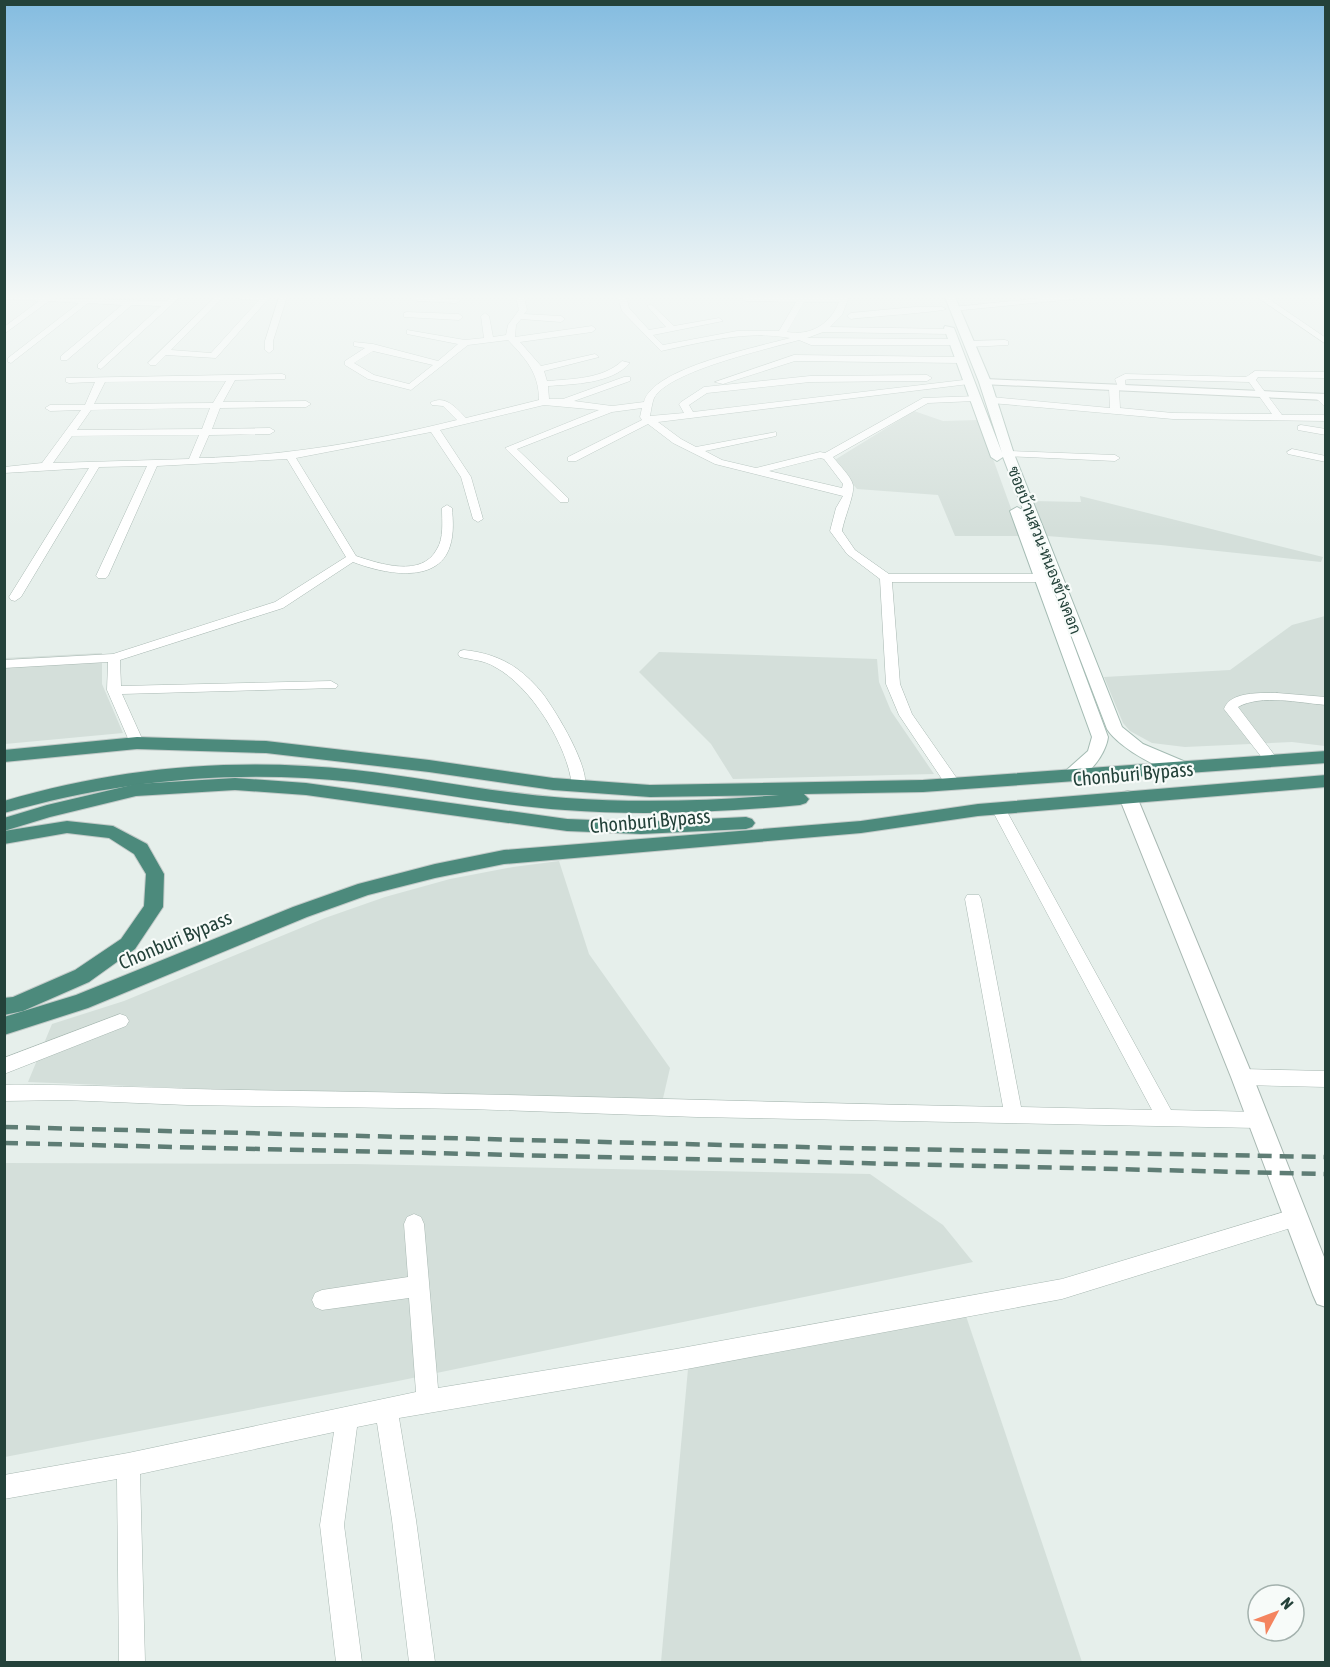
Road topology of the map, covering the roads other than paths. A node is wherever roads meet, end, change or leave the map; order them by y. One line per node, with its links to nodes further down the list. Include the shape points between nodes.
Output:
1 (367, 375): 2 (street, via 411,387)
2 (426, 375)
3 (542, 375): 18 (street)
4 (598, 375): 18 (street)
5 (679, 375): 31 (street, via 650,396)
6 (743, 375): 21 (street)
7 (967, 375): 16 (main road, ซอยบ้านสวน-หนองข้างคอก)
8 (980, 375): 17 (main road, ซอยบ้านสวน-หนองข้างคอก)
9 (1254, 375): 13 (street)
10 (282, 377): 11 (street)
11 (232, 378): 15 (street); 29 (street)
12 (627, 379): 27 (street)
13 (1251, 379): 20 (street, via 1128,376 1120,379); 22 (street)
14 (69, 380): 15 (street)
15 (101, 380): 33 (street)
16 (969, 381): 17 (main road); 19 (street); 23 (main road, ซอยบ้านสวน-หนองข้างคอก)
17 (985, 382): 20 (main road); 24 (main road, ซอยบ้านสวน-หนองข้างคอก)
18 (544, 384): 26 (street)
19 (940, 385): 21 (street, via 925,378 810,379); 36 (street)
20 (1118, 388): 22 (main road); 35 (street)
21 (704, 390): 36 (street, via 684,404)
22 (1262, 394): 25 (main road); 37 (street)
23 (975, 398): 53 (street, via 926,400); 70 (main road, ซอยบ้านสวน-หนองข้างคอก)
24 (991, 400): 35 (street); 51 (main road, ซอยบ้านสวน-หนองข้างคอก)
25 (1324, 400)
26 (544, 402): 27 (street); 41 (street)
27 (561, 402): 34 (street)
28 (435, 403): 41 (street, via 445,403)
29 (217, 404): 30 (street); 39 (street); 45 (street)
30 (306, 404)
31 (648, 404): 34 (street); 40 (street, via 645,417)
32 (50, 408): 33 (street)
33 (87, 408): 39 (street); 47 (street)
34 (612, 409): 64 (street, via 510,448)
35 (1115, 411): 37 (street, via 1207,418)
36 (690, 415): 40 (street)
37 (1279, 417): 38 (street)
38 (1326, 418)
39 (118, 420): 45 (street); 47 (street)
40 (649, 420): 49 (street); 55 (street)
41 (465, 422): 43 (street)
42 (1301, 428): 46 (street)
43 (434, 429): 52 (street); 66 (street, via 466,477)
44 (270, 431): 45 (street)
45 (205, 432): 57 (street)
46 (1326, 432)
47 (69, 433): 60 (street)
48 (772, 434): 49 (street)
49 (695, 450): 62 (street, via 719,462)
50 (1292, 452): 56 (street)
51 (1008, 454): 54 (street); 82 (main road, ซอยบ้านสวน-หนองข้างคอก, via 1115,729 1144,752)
52 (289, 455): 57 (street); 67 (street)
53 (827, 456): 62 (street); 63 (street, via 848,484)
54 (1115, 458)
55 (572, 459)
56 (1326, 459)
57 (193, 461): 58 (street)
58 (154, 462): 59 (street); 68 (street)
59 (96, 464): 60 (street); 71 (street)
60 (45, 466): 61 (street)
61 (4, 470)
62 (755, 471): 63 (street)
63 (844, 492): 69 (street, via 848,499 841,508 836,531 850,552)
64 (564, 500)
65 (447, 508): 67 (street, via 444,549 432,564 381,569)
66 (478, 519)
67 (352, 558): 73 (street, via 279,605)
68 (102, 576)
69 (885, 578): 70 (street); 85 (street, via 893,684 906,716)
70 (1042, 578): 83 (main road, ซอยบ้านสวน-หนองข้างคอก, via 1100,737 1096,753)
71 (15, 597)
72 (464, 654): 86 (street, via 480,654 528,685 546,707 571,752)
73 (114, 658): 74 (street); 76 (street)
74 (4, 664)
75 (331, 685): 76 (street)
76 (114, 690): 78 (street)
77 (1326, 701): 81 (street, via 1264,698 1240,700 1232,705 1231,709)
78 (137, 743): 79 (highway, Chonburi Bypass); 86 (highway, Chonburi Bypass, via 292,748)
79 (4, 756)
80 (1326, 757): 81 (highway, Chonburi Bypass)
81 (1272, 761): 82 (highway, Chonburi Bypass)
82 (1182, 767): 83 (highway, Chonburi Bypass)
83 (1070, 775): 85 (highway, Chonburi Bypass)
84 (1326, 781): 88 (highway, Chonburi Bypass)
85 (953, 784): 87 (highway, Chonburi Bypass)
86 (579, 786): 87 (highway, Chonburi Bypass, via 650,790)
87 (923, 786): 89 (highway, via 735,805 622,808 505,798 322,773 230,770 137,776)
88 (1128, 797): 90 (highway, Chonburi Bypass); 99 (main road)
89 (4, 807)
90 (998, 808): 91 (highway, Chonburi Bypass); 103 (street)
91 (978, 810): 92 (highway, via 641,828 567,825 235,783 136,790); 97 (highway, Chonburi Bypass, via 861,827 553,851 435,871 300,912 91,998)
92 (4, 825)
93 (4, 838): 95 (highway, via 67,827 113,832 141,849 155,874 153,907 128,944 82,976)
94 (974, 899): 102 (street)
95 (4, 1007)
96 (120, 1021): 98 (street)
97 (4, 1026)
98 (4, 1066)
99 (1242, 1077): 100 (street); 104 (main road)
100 (1326, 1078)
101 (4, 1093): 102 (street)
102 (1013, 1113): 103 (street)
103 (1166, 1118): 104 (street)
104 (1258, 1120): 105 (main road)
105 (1297, 1217): 108 (main road); 110 (street, via 1062,1289)
106 (414, 1224): 107 (street)
107 (418, 1286): 109 (street); 110 (street)
108 (1326, 1295)
109 (322, 1300)
110 (428, 1401): 111 (street)
111 (386, 1409): 112 (street); 117 (street)
112 (347, 1419): 113 (street); 116 (street, via 332,1525)
113 (128, 1465): 114 (street); 115 (street)
114 (4, 1487)
115 (132, 1662)
116 (349, 1662)
117 (422, 1662)

